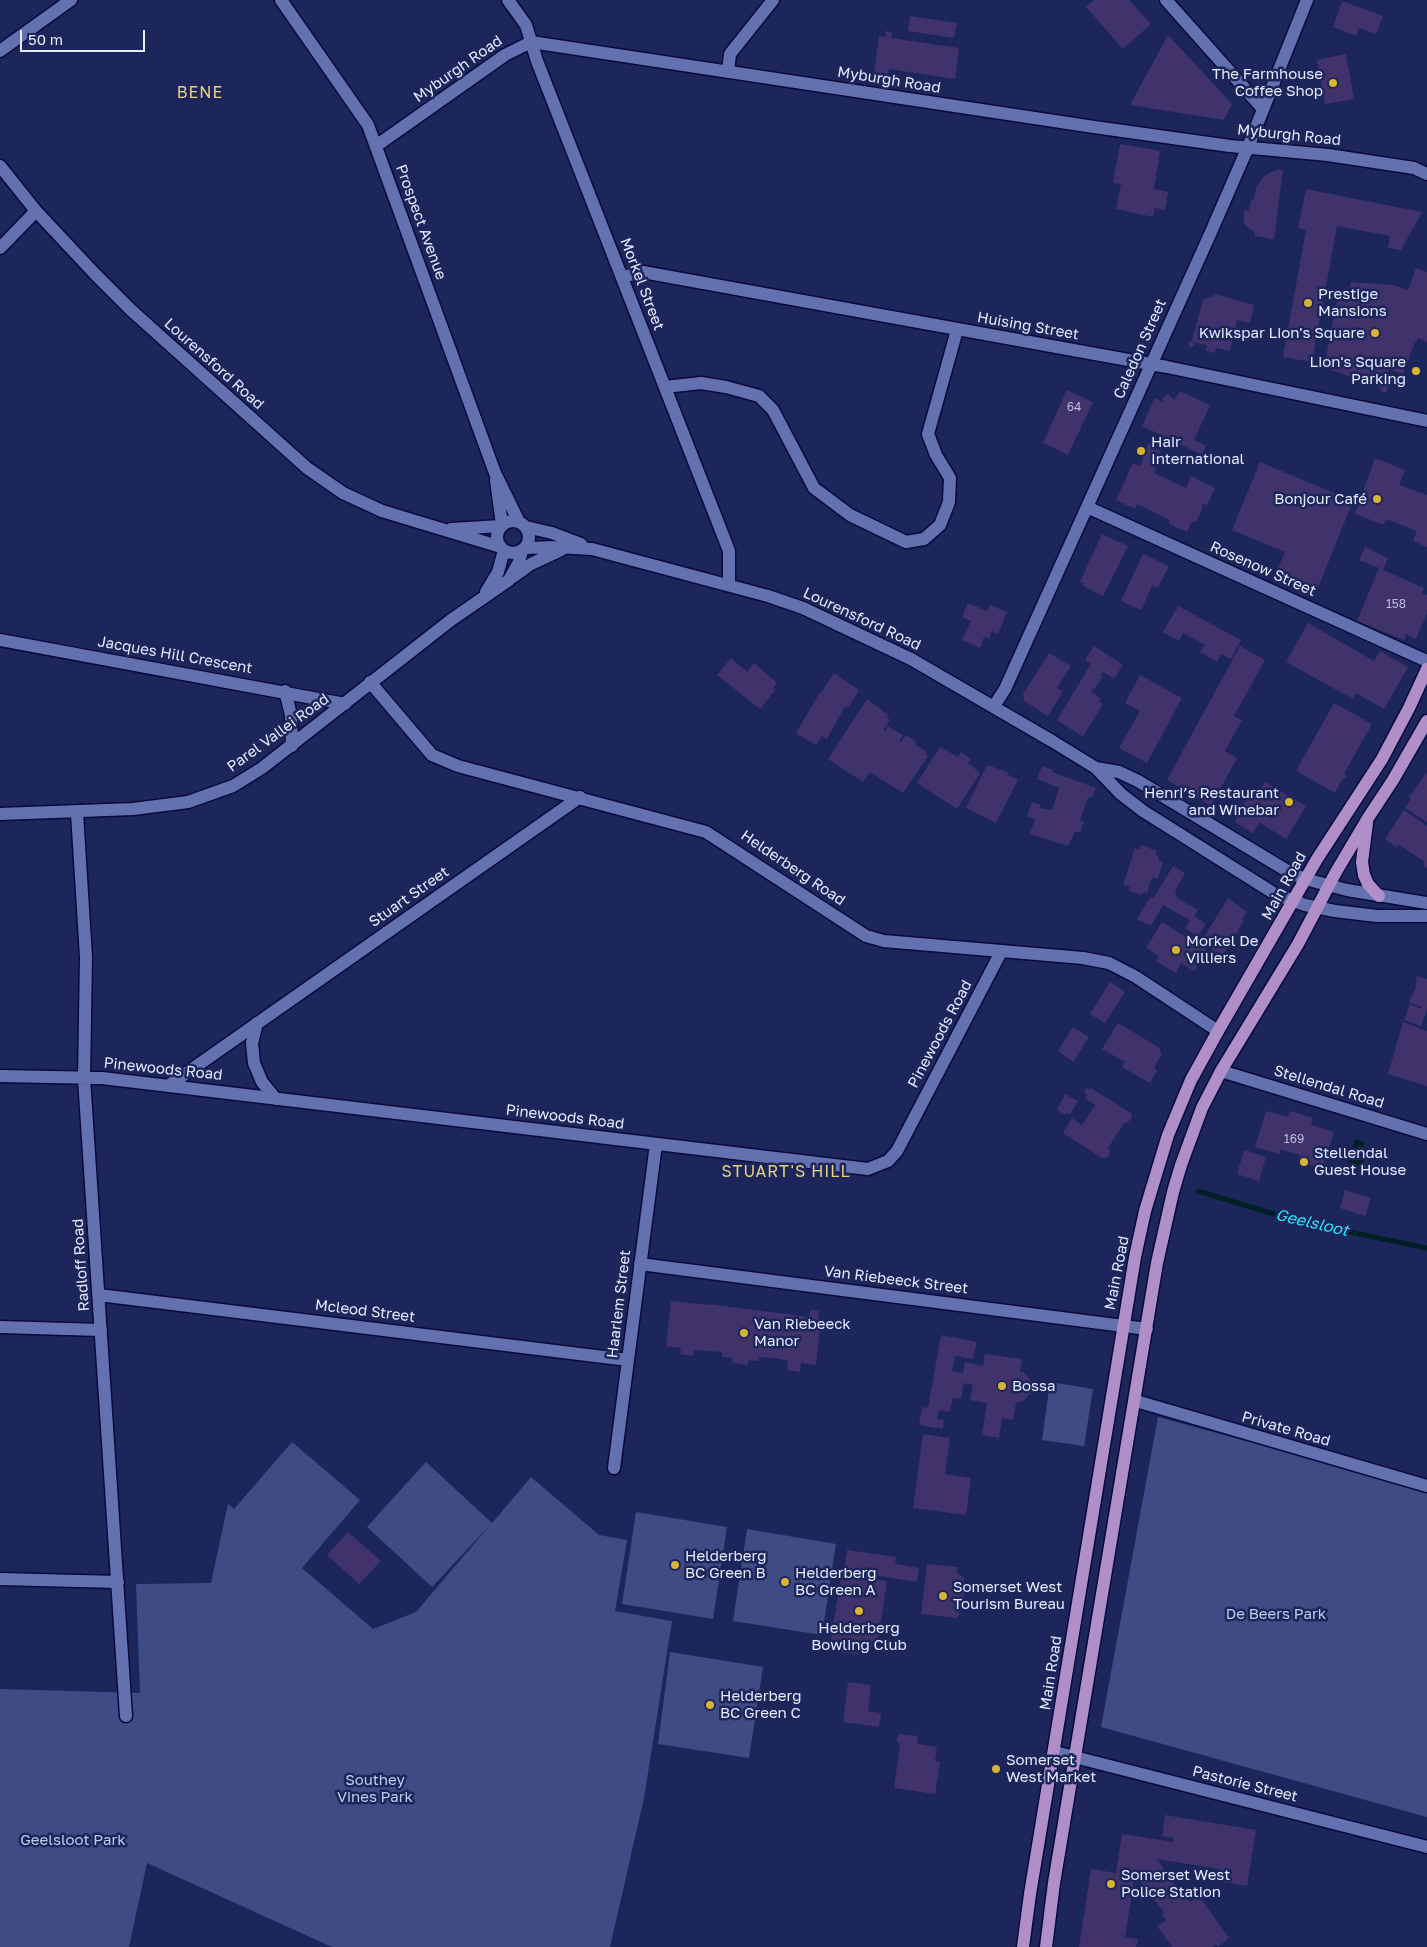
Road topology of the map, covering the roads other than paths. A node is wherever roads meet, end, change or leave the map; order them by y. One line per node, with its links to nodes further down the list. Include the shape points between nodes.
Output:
1 (72, 0): 8 (street)
2 (281, 0): 11 (street, Prospect Avenue, via 360,110)
3 (508, 0): 7 (street, Morkel Street, via 526,25)
4 (773, 0): 9 (street, via 730,54)
5 (1166, 0): 10 (street)
6 (1307, 0): 10 (street, Caledon Street)
7 (531, 42): 9 (street, Myburgh Road); 11 (street, Myburgh Road, via 505,55); 17 (street, Morkel Street)
8 (0, 51)
9 (728, 72): 12 (street, Myburgh Road)
10 (1263, 109): 12 (street, Caledon Street)
11 (376, 146): 22 (street, Prospect Avenue)
12 (1248, 147): 14 (street, Myburgh Road, via 1328,155 1414,168); 19 (street, Caledon Street)
13 (0, 166): 15 (street, Lourensford Road)
14 (1427, 174)
15 (36, 211): 16 (street); 26 (street, Lourensford Road, via 131,310 307,468 343,493 382,511)
16 (0, 248)
17 (622, 277): 18 (street, Huising Street, via 643,272); 20 (street, Morkel Street)
18 (957, 330): 19 (street, Huising Street); 20 (street, via 928,434 936,456 950,478 949,502 940,525 924,539 906,542 850,515 814,488 773,410 759,396 701,383)
19 (1151, 364): 21 (street, Huising Street); 23 (street, Caledon Street)
20 (665, 387): 32 (street, Morkel Street, via 729,551)
21 (1427, 421)
22 (495, 473): 24 (street, Prospect Avenue); 25 (street, Prospect Avenue)
23 (1087, 507): 35 (street, Rosenow Street); 40 (street, Caledon Street, via 1005,689)
24 (522, 524): 25 (street, via 510,521); 29 (street, via 530,538); 30 (street, Lourensford Road)
25 (502, 525): 26 (street, Lourensford Road); 28 (street, via 497,537)
26 (446, 529): 28 (street, Lourensford Road)
27 (571, 547): 29 (street, Lourensford Road); 30 (street, Lourensford Road); 31 (street, Parel Vallei Road, via 550,553)
28 (503, 548): 29 (street, via 516,553); 33 (street, Parel Vallei Road, via 498,572)
29 (524, 549): 31 (street)
30 (592, 549): 32 (street, Lourensford Road)
31 (509, 580): 33 (street, Parel Vallei Road)
32 (729, 585): 40 (street, Lourensford Road, via 777,599 842,625)
33 (481, 598): 37 (street, Parel Vallei Road)
34 (0, 640): 38 (street, Jacques Hill Crescent)
35 (1427, 661)
36 (1427, 669): 48 (main road, Main Road, via 1382,759)
37 (370, 682): 39 (street, Parel Vallei Road); 44 (street, Helderberg Road, via 432,755 458,766)
38 (285, 691): 39 (street, Jacques Hill Crescent); 42 (street, via 291,715)
39 (345, 704): 42 (street, Parel Vallei Road)
40 (994, 706): 43 (street, Lourensford Road)
41 (1427, 721): 47 (main road)
42 (292, 746): 45 (street, Parel Vallei Road, via 250,777 210,796 188,802)
43 (1096, 768): 48 (street, Lourensford Road, via 1119,772 1138,781); 51 (street, Lourensford Road, via 1120,794 1143,810 1275,894)
44 (580, 797): 55 (street, Helderberg Road, via 706,832 874,939); 56 (street, Stuart Street)
45 (77, 813): 46 (street, Parel Vallei Road); 60 (street, Radloff Road, via 86,957)
46 (0, 814)
47 (1368, 818): 49 (main road); 50 (main road, via 1362,862 1368,884)
48 (1305, 880): 49 (street, Lourensford Road); 51 (main road, Main Road)
49 (1328, 886): 50 (street, Lourensford Road); 53 (main road)
50 (1379, 896): 52 (street, Lourensford Road)
51 (1294, 902): 53 (street, Lourensford Road); 57 (main road, Main Road)
52 (1427, 903)
53 (1316, 908): 54 (street, Lourensford Road, via 1362,915); 58 (main road, via 1298,944)
54 (1427, 916)
55 (1001, 952): 57 (street, Helderberg Road, via 1108,963 1136,977); 64 (street, Pinewoods Road, via 897,1151 882,1165 868,1169)
56 (257, 1023): 61 (street, Stuart Street); 62 (street, via 252,1042 254,1063 262,1082)
57 (1218, 1030): 67 (main road, Main Road, via 1168,1135 1145,1211)
58 (1221, 1071): 63 (street, Stellendal Road); 69 (main road, via 1195,1125 1173,1192)
59 (0, 1076): 60 (street, Pinewoods Road)
60 (84, 1078): 61 (street, Pinewoods Road); 66 (street, Radloff Road)
61 (168, 1086): 62 (street, Pinewoods Road)
62 (276, 1099): 64 (street, Pinewoods Road)
63 (1427, 1134)
64 (656, 1144): 65 (street, Haarlem Street)
65 (640, 1264): 67 (street, Van Riebeeck Street); 71 (street, Haarlem Street)
66 (99, 1295): 70 (street, Radloff Road); 71 (street, Mcleod Street)
67 (1124, 1326): 69 (street, Van Riebeeck Street); 78 (main road, Main Road)
68 (0, 1328): 70 (street)
69 (1146, 1329): 72 (main road)
70 (101, 1330): 76 (street, Radloff Road)
71 (628, 1360): 73 (street, Haarlem Street)
72 (1136, 1401): 74 (street, Private Road); 79 (main road, via 1122,1466)
73 (614, 1468)
74 (1427, 1486)
75 (0, 1579): 76 (street)
76 (118, 1582): 77 (street, Radloff Road)
77 (126, 1716)
78 (1055, 1752): 79 (street, Pastorie Street); 81 (main road, Main Road)
79 (1075, 1757): 80 (street, Pastorie Street); 82 (main road)
80 (1427, 1847)
81 (1023, 1947)
82 (1046, 1947)

